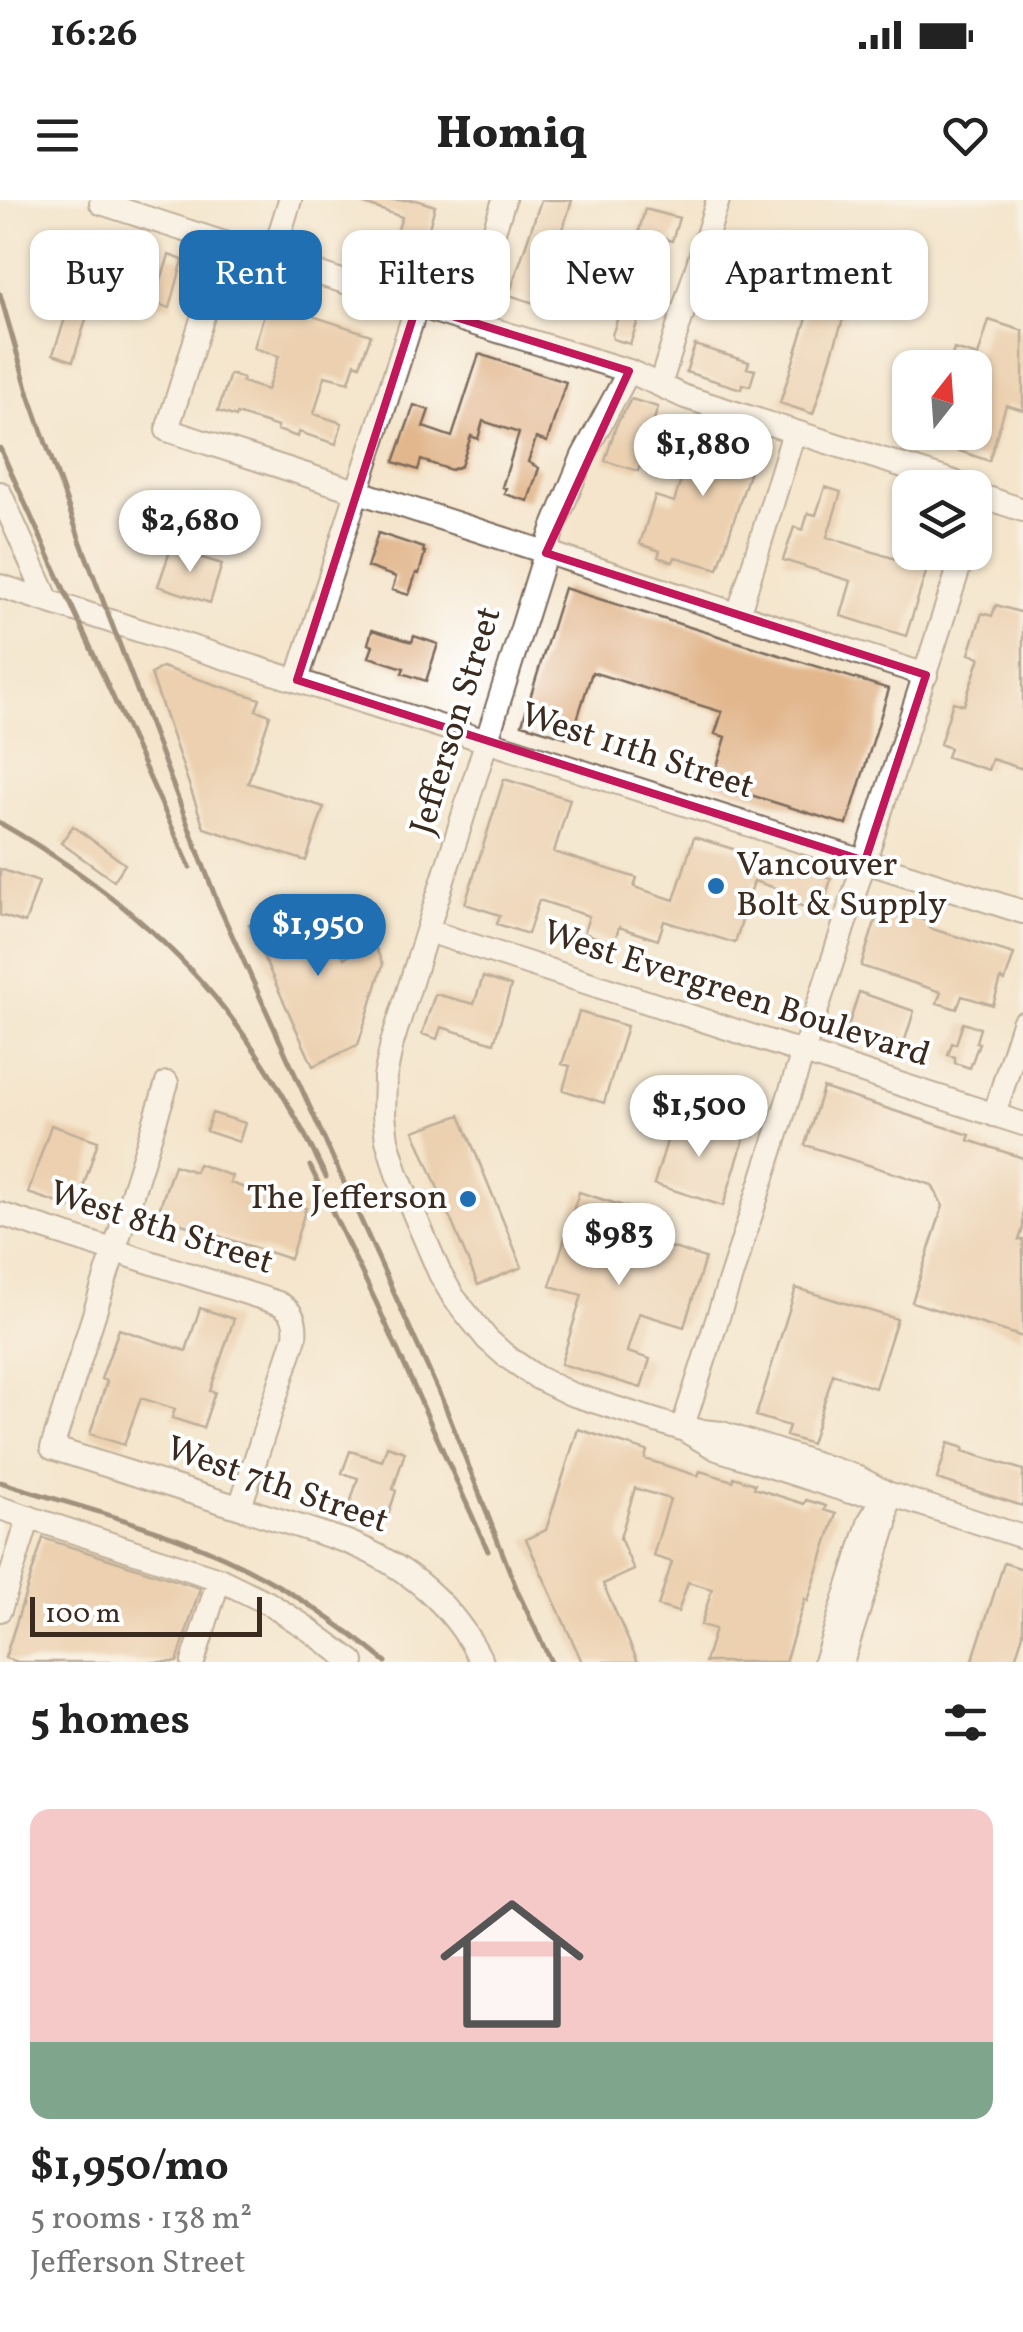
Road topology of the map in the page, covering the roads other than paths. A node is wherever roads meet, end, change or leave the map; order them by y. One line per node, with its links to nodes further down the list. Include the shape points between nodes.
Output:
1 (290, 200): 6 (street)
2 (504, 200): 10 (street)
3 (718, 200): 12 (street)
4 (101, 202): 5 (street)
5 (186, 230)
6 (281, 230)
7 (202, 320): 15 (street, via 168,430)
8 (412, 320): 15 (street)
9 (461, 320): 10 (street)
10 (464, 321): 11 (street)
11 (629, 371): 12 (street); 19 (street, Jefferson Street, via 584,456)
12 (660, 384): 13 (street)
13 (794, 432): 14 (street); 23 (street)
14 (916, 470)
15 (358, 491): 19 (street); 25 (street)
16 (0, 493): 22 (street)
17 (992, 503): 18 (street)
18 (1023, 510)
19 (546, 553): 23 (street); 26 (street, Jefferson Street)
20 (958, 570): 24 (street)
21 (0, 586): 22 (street, West 11th Street)
22 (48, 600): 25 (street, West 11th Street)
23 (738, 615): 24 (street)
24 (926, 675): 27 (street)
25 (297, 680): 26 (street, West 11th Street)
26 (487, 741): 27 (street, West 11th Street); 29 (street, Jefferson Street)
27 (865, 861): 28 (street, West 11th Street); 31 (street)
28 (1023, 912)
29 (428, 931): 31 (street, West Evergreen Boulevard); 37 (street, Jefferson Street, via 392,1044 384,1115 392,1163 440,1274 486,1339 528,1372 571,1394)
30 (1023, 1023): 33 (street)
31 (802, 1054): 33 (street, West Evergreen Boulevard); 37 (street)
32 (167, 1083): 36 (street)
33 (994, 1115): 34 (street, West Evergreen Boulevard)
34 (1023, 1124)
35 (0, 1214): 36 (street, West 8th Street)
36 (114, 1250): 39 (street, West 8th Street, via 278,1303 294,1320 295,1336); 39 (street, West 7th Street, via 52,1448)
37 (682, 1429): 38 (street, via 722,1434 855,1476)
38 (887, 1493): 42 (street); 48 (street, via 870,1520); 49 (street, via 886,1524)
39 (240, 1507): 47 (street, West 7th Street, via 380,1556 425,1587 460,1624)
40 (0, 1508): 41 (street)
41 (28, 1517): 43 (street); 44 (street)
42 (1023, 1536)
43 (219, 1579): 45 (street); 46 (street, via 268,1603)
44 (0, 1610)
45 (193, 1662)
46 (352, 1662)
47 (482, 1662)
48 (825, 1662)
49 (842, 1662)

